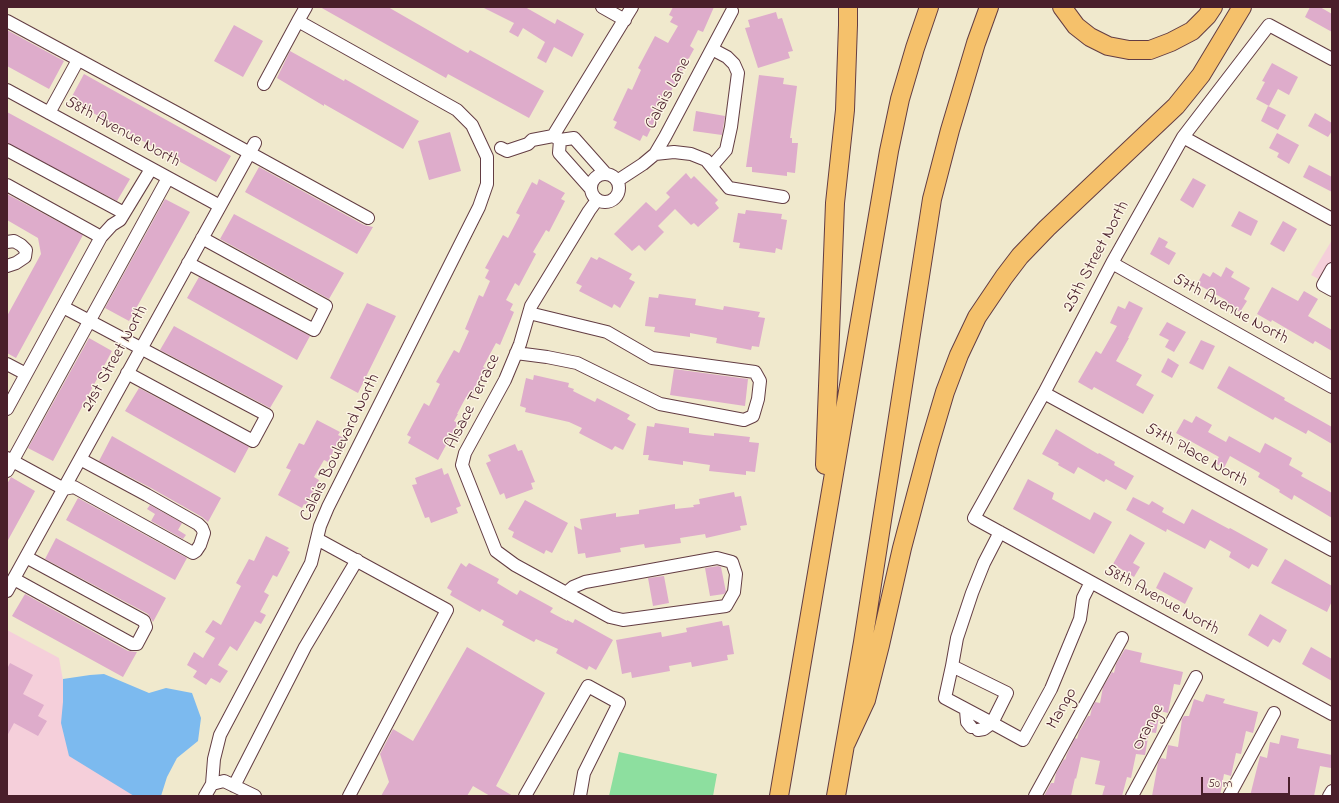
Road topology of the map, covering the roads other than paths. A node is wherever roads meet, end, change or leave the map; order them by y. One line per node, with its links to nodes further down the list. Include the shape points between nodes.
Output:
1 (306, 7): 13 (street)
2 (602, 7): 11 (street)
3 (632, 7): 11 (street)
4 (848, 7): 67 (highway, via 845,110 835,203 825,459)
5 (929, 7): 67 (highway, via 900,99 889,151)
6 (990, 7): 79 (highway, via 976,43 932,199)
7 (1062, 7): 8 (highway, via 1076,26 1108,46 1150,50 1192,31)
8 (1213, 7)
9 (1242, 7): 79 (highway, via 1201,75 1176,106 1020,256 977,317 945,392 902,548 866,700)
10 (732, 11): 14 (street, Calais Lane)
11 (625, 20): 21 (street)
12 (7, 21): 16 (street)
13 (298, 22): 17 (street); 25 (street, Calais Boulevard North, via 457,110 472,125)
14 (712, 49): 24 (street, Calais Lane); 26 (street, Calais Lane, via 727,57 738,73 726,150)
15 (1332, 59): 20 (street, 25th Street North, via 1270,25)
16 (78, 60): 19 (street); 22 (street)
17 (264, 84)
18 (7, 90): 19 (street, 58th Avenue North)
19 (49, 113): 27 (street, 58th Avenue North)
20 (1183, 137): 38 (street); 42 (street, 25th Street North)
21 (557, 138): 25 (street, via 532,140 528,144 507,151 502,148); 28 (street, via 574,138); 32 (street, via 559,153)
22 (252, 148): 35 (street, 21st Street North); 37 (street)
23 (7, 150): 36 (street)
24 (655, 154): 26 (street, Calais Lane, via 691,154 706,160); 30 (street, Calais Lane)
25 (487, 157): 63 (street, Calais Boulevard North, via 487,184 479,207 341,481)
26 (712, 166): 33 (street, Calais Lane, via 729,188)
27 (151, 169): 29 (street, 58th Avenue North); 36 (street)
28 (606, 174): 30 (street); 32 (street, via 597,177)
29 (168, 178): 35 (street, 58th Avenue North); 49 (street)
30 (617, 181): 34 (street, via 619,190 615,199 606,202)
31 (7, 185): 39 (street)
32 (591, 188): 34 (street)
33 (782, 197)
34 (597, 200): 48 (street, Alsace Terrace, via 538,293)
35 (220, 206): 40 (street, 21st Street North)
36 (124, 213): 39 (street)
37 (368, 218)
38 (1332, 219)
39 (101, 237): 47 (street)
40 (202, 238): 43 (street, 21st Street North); 43 (street, via 326,306 314,330)
41 (7, 242): 44 (street, via 14,241 26,250 25,257)
42 (1112, 263): 55 (street, 57th Avenue North); 56 (street, 25th Street North)
43 (188, 264): 50 (street, 21st Street North)
44 (7, 266)
45 (1332, 269): 46 (street, via 1323,285)
46 (1332, 290)
47 (63, 307): 49 (street); 54 (street)
48 (529, 313): 51 (street, Alsace Terrace); 51 (street, via 607,332 652,358 755,372 760,381 753,416 744,420 660,404 577,363)
49 (89, 320): 50 (street); 59 (street)
50 (141, 348): 53 (street, 21st Street North); 53 (street, via 267,415 253,441)
51 (516, 353): 71 (street, Alsace Terrace, via 505,380 465,453 462,465 496,551 515,565)
52 (7, 364): 54 (street)
53 (127, 373): 58 (street, 21st Street North)
54 (26, 374): 57 (street)
55 (1332, 387)
56 (1044, 393): 61 (street, 25th Street North); 64 (street, 57th Place North)
57 (7, 409)
58 (80, 460): 60 (street, 21st Street North); 60 (street, via 198,524 204,533 200,545 193,553 74,487)
59 (9, 463): 60 (street)
60 (64, 489): 65 (street, 21st Street North)
61 (974, 518): 62 (street, 58th Avenue North)
62 (1000, 532): 69 (street, 58th Avenue North); 73 (street, via 972,593 957,638)
63 (317, 538): 66 (street); 81 (street, Calais Boulevard North, via 311,563 220,735 214,759)
64 (1332, 550)
65 (26, 557): 68 (street, 21st Street North); 68 (street, via 144,621 146,627 137,644 132,644)
66 (357, 560): 82 (street, via 305,647); 86 (street, via 447,610)
67 (817, 564): 90 (highway)
68 (14, 579): 70 (street, 21st Street North)
69 (1092, 582): 77 (street, 58th Avenue North); 78 (street, via 1083,598 1080,619 1051,689 1023,740)
70 (7, 591)
71 (566, 593): 71 (street, Alsace Terrace, via 610,617 623,620 726,606 734,592 736,574 732,562 717,558 585,582)
72 (1122, 638): 92 (street, Mango)
73 (952, 666): 75 (street, via 945,698); 78 (street, via 1007,693)
74 (1196, 677): 93 (street, Orange)
75 (966, 710): 78 (street); 78 (street, via 967,722 975,728 984,729)
76 (1274, 713): 94 (street)
77 (1332, 714)
78 (992, 723)
79 (846, 743): 91 (highway)
80 (584, 773): 87 (street, via 619,703 588,686); 88 (street); 89 (street)
81 (212, 784): 82 (street, via 224,781); 84 (street, Calais Boulevard North)
82 (235, 790): 85 (street)
83 (1332, 791): 95 (street)
84 (205, 796)
85 (255, 796)
86 (349, 796)
87 (525, 796)
88 (570, 796)
89 (580, 796)
90 (779, 796)
91 (836, 796)
92 (1035, 796)
93 (1132, 796)
94 (1229, 796)
95 (1329, 796)

